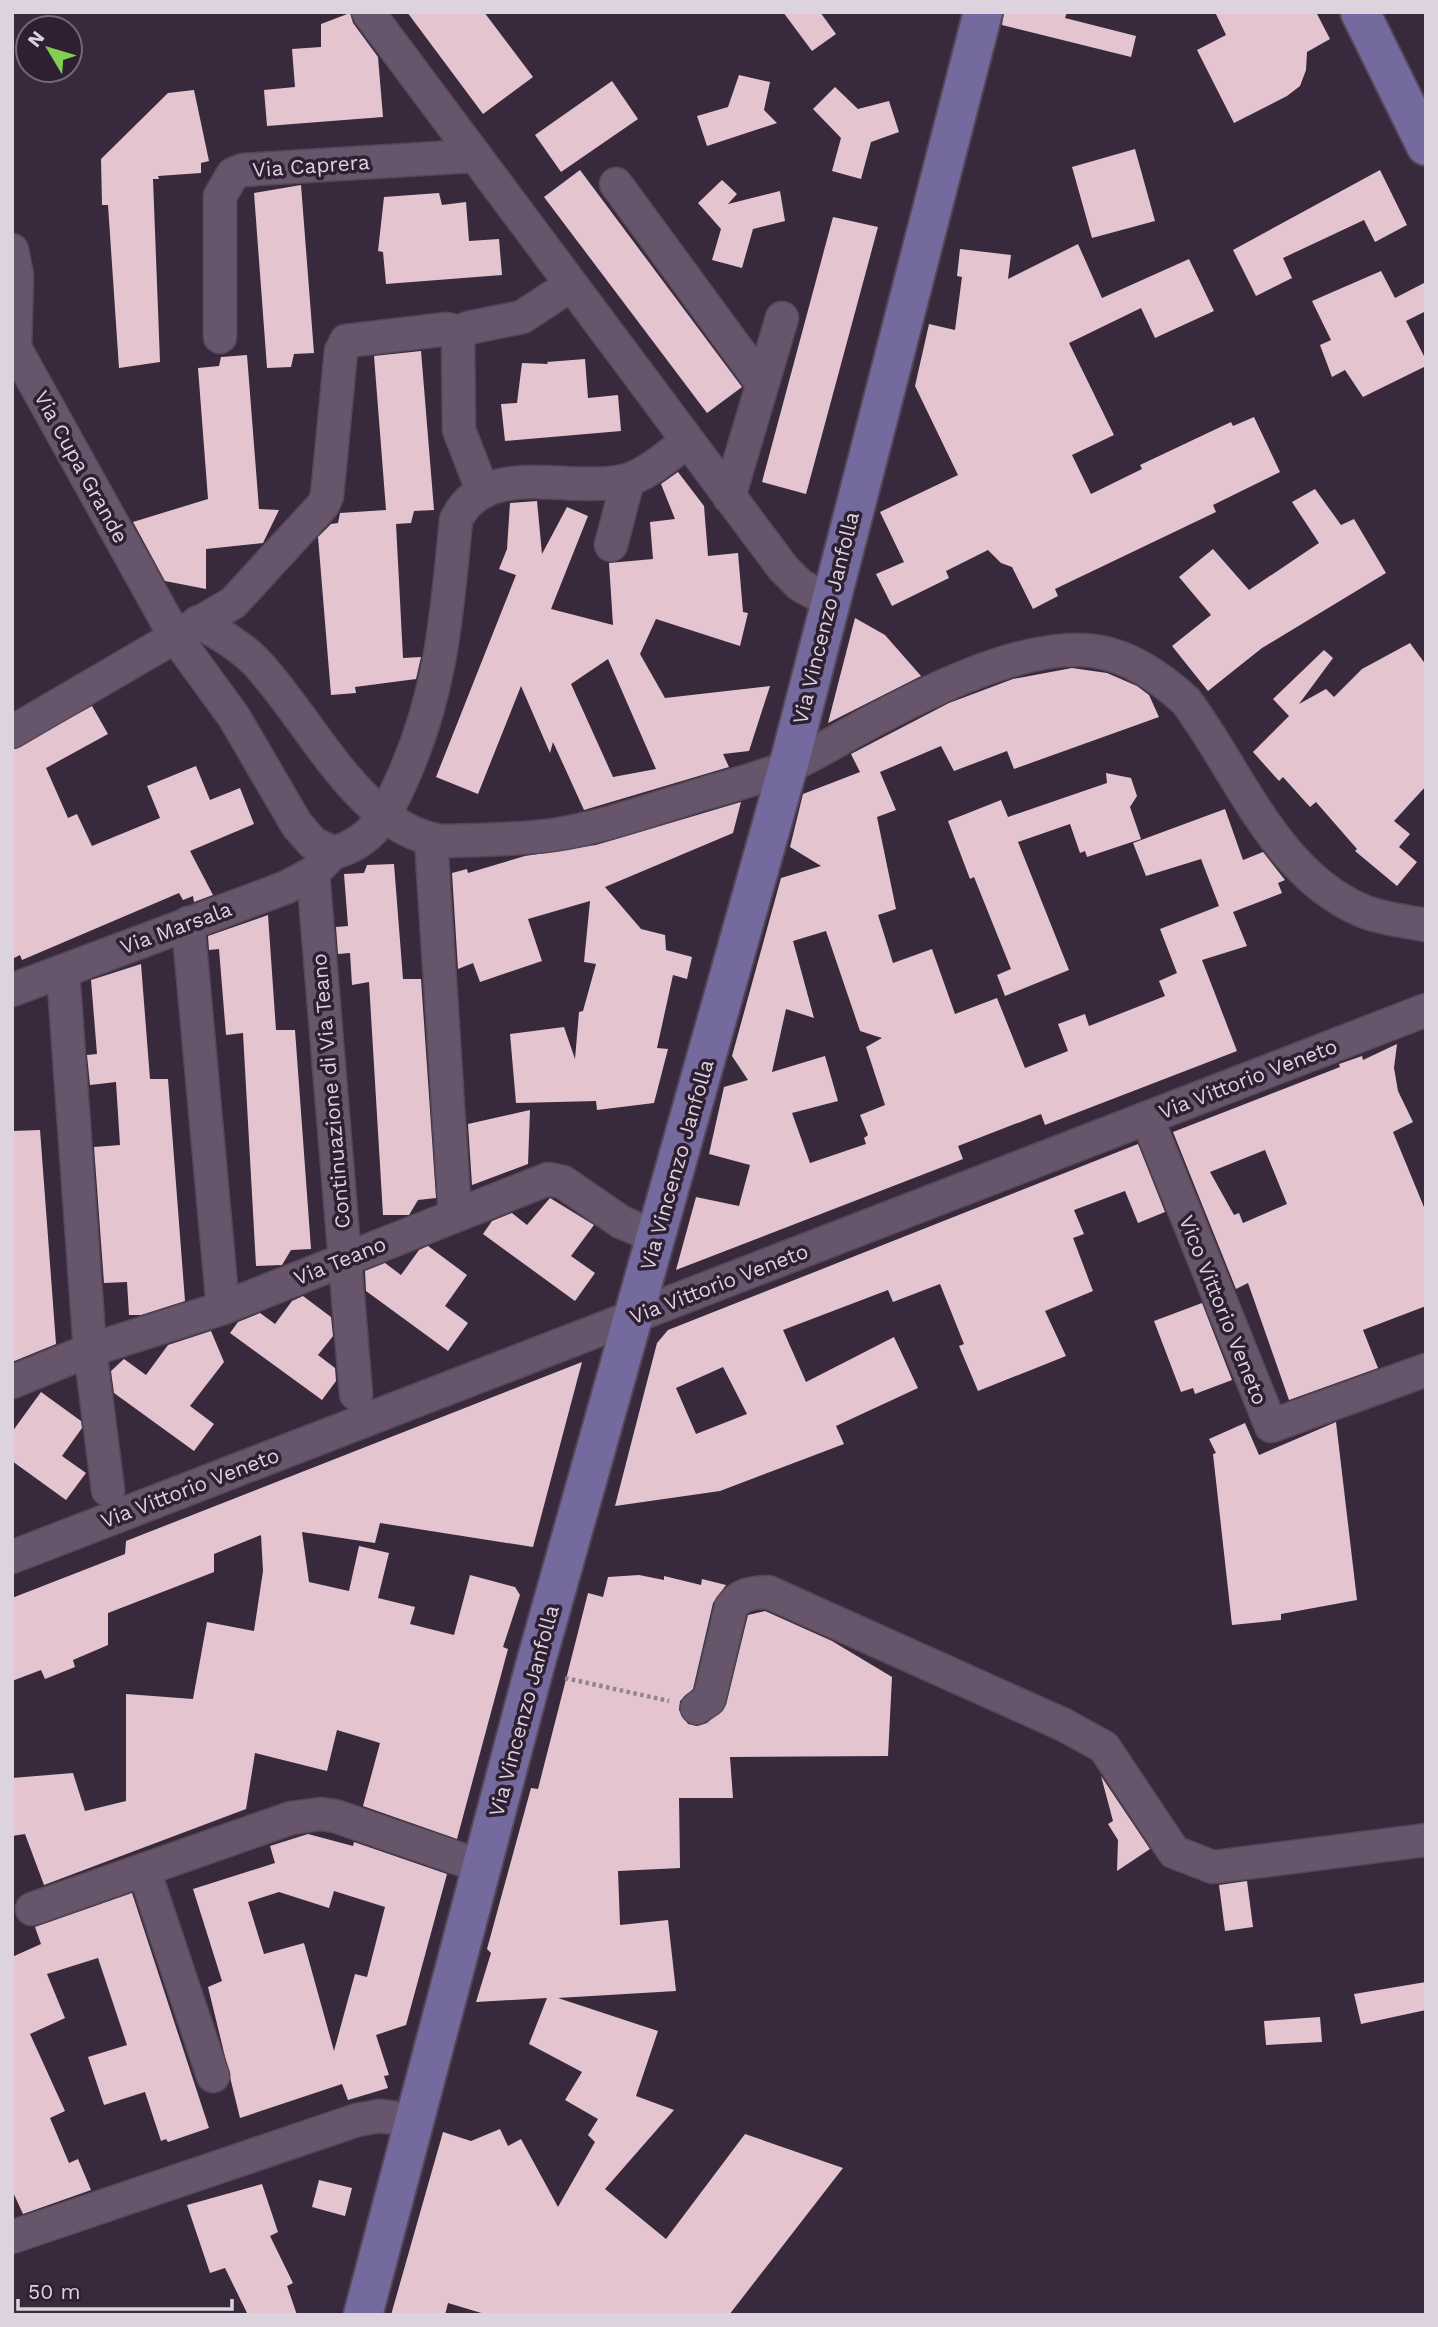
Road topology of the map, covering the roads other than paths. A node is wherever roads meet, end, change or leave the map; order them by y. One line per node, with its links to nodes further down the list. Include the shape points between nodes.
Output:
1 (368, 12): 5 (street)
2 (983, 12): 18 (main road, Via Vincenzo Janfolla)
3 (1360, 12): 4 (main road)
4 (1426, 146)
5 (472, 156): 8 (street); 11 (street, Via Caprera, via 233,174 220,196)
6 (616, 184): 12 (street)
7 (12, 250): 19 (street, Via Cupa Grande, via 17,275 15,348)
8 (571, 285): 10 (street, via 522,317); 13 (street)
9 (782, 318): 12 (street)
10 (461, 332): 15 (street, via 457,344 459,430); 19 (street, via 447,329 346,341 341,351 323,505 247,592)
11 (220, 337)
12 (762, 383): 16 (street)
13 (687, 442): 14 (street); 16 (street)
14 (628, 480): 15 (street, via 508,484); 17 (street)
15 (482, 492): 22 (street, via 456,520 433,698)
16 (729, 496): 18 (street, via 783,568 800,585)
17 (611, 545)
18 (829, 601): 21 (main road, Via Vincenzo Janfolla)
19 (186, 629): 20 (street); 22 (street, via 226,638 255,661 344,775); 24 (street, Via Cupa Grande)
20 (12, 732)
21 (788, 767): 23 (street, via 641,814 567,832 518,839); 26 (street, via 871,722 984,670 1020,658 1073,650 1100,652 1164,680 1186,701 1296,865 1364,911); 32 (main road, Via Vincenzo Janfolla)
22 (393, 820): 23 (street); 24 (street, Via Marsala)
23 (431, 840): 31 (street)
24 (323, 863): 25 (street, Via Marsala, via 287,887); 33 (street, Continuazione di Via Teano)
25 (188, 923): 27 (street, Via Marsala); 34 (street)
26 (1426, 925)
27 (63, 971): 28 (street, Via Marsala); 36 (street)
28 (12, 990)
29 (1426, 1010): 30 (street, Via Vittorio Veneto)
30 (1147, 1118): 35 (street, Via Vittorio Veneto); 37 (street, Vico Vittorio Veneto, via 1271,1426)
31 (455, 1215): 32 (street, Via Teano, via 553,1178 621,1222); 33 (street, Via Teano)
32 (657, 1237): 35 (main road, Via Vincenzo Janfolla)
33 (345, 1260): 34 (street, Via Teano); 39 (street, Continuazione di Via Teano)
34 (223, 1308): 36 (street, Via Teano)
35 (635, 1317): 41 (street, Via Vittorio Veneto); 44 (main road, Via Vincenzo Janfolla, via 534,1669)
36 (90, 1350): 38 (street, Via Teano); 40 (street)
37 (1426, 1370)
38 (12, 1382)
39 (356, 1394)
40 (108, 1490)
41 (12, 1557)
42 (696, 1709): 43 (street, via 709,1700 737,1598 768,1592 1104,1747 1174,1852 1213,1867)
43 (1426, 1840)
44 (483, 1867): 45 (street, via 321,1814 291,1818); 48 (main road, Via Vincenzo Janfolla)
45 (145, 1870): 46 (street); 47 (street)
46 (32, 1909)
47 (213, 2076)
48 (413, 2120): 49 (street, via 379,2116 356,2120); 50 (main road, Via Vincenzo Janfolla)
49 (12, 2237)
50 (363, 2315)

